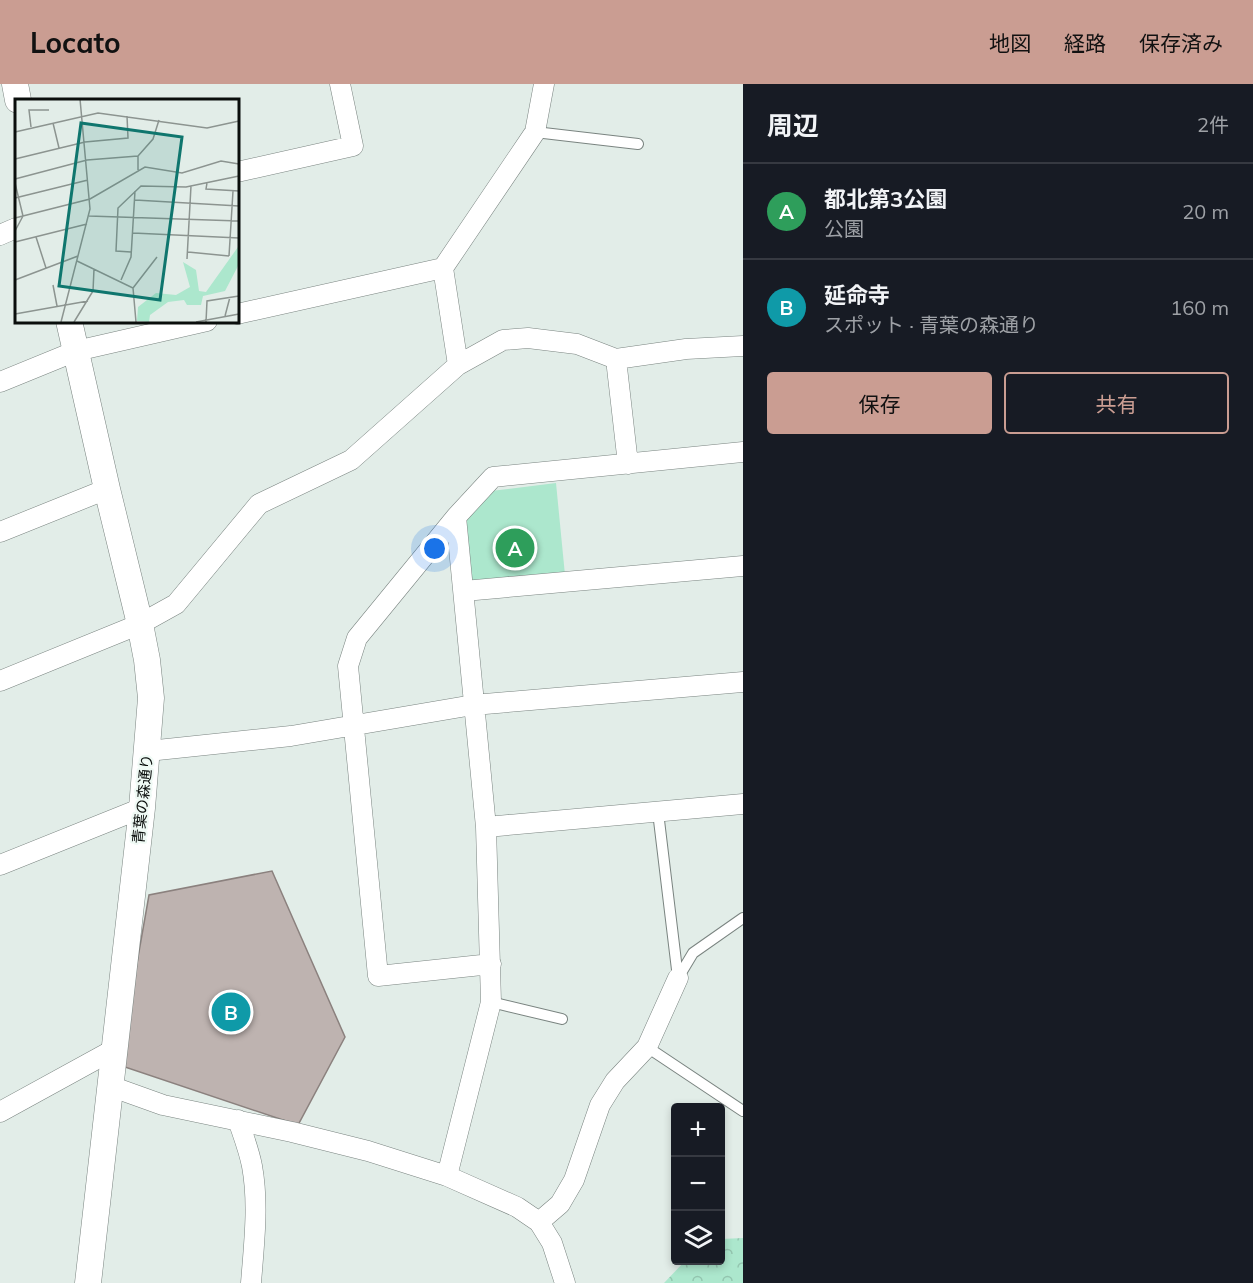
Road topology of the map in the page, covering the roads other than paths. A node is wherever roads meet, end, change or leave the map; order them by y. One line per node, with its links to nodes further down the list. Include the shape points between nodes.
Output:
1 (15, 84): 4 (street)
2 (340, 84): 7 (street, via 353,146)
3 (544, 84): 5 (street)
4 (18, 99)
5 (535, 132): 6 (lane); 10 (street)
6 (638, 144)
7 (238, 172)
8 (15, 228): 9 (street)
9 (0, 235)
10 (443, 268): 11 (street); 17 (street)
11 (238, 314)
12 (69, 322): 15 (street, 青葉の森通り)
13 (203, 322): 15 (street)
14 (743, 346): 16 (street)
15 (76, 351): 18 (street); 21 (street, 青葉の森通り)
16 (616, 359): 17 (street, via 577,344 528,338 503,340); 20 (street)
17 (458, 365): 26 (street, via 351,460 260,504 176,604)
18 (0, 382)
19 (743, 452): 20 (street)
20 (628, 464): 22 (street, via 494,477)
21 (107, 489): 23 (street); 26 (street, 青葉の森通り)
22 (456, 517): 25 (street); 30 (street, via 357,638 348,666)
23 (0, 532)
24 (743, 566): 25 (street)
25 (464, 591): 29 (street)
26 (140, 624): 27 (street); 31 (street, 青葉の森通り, via 151,698)
27 (0, 681)
28 (743, 682): 29 (street)
29 (473, 705): 30 (street); 35 (street)
30 (352, 727): 31 (street); 38 (street, via 378,976)
31 (148, 751): 33 (street, 青葉の森通り)
32 (743, 804): 34 (street)
33 (142, 808): 36 (street); 43 (street, 青葉の森通り)
34 (658, 812): 35 (street); 39 (lane)
35 (486, 827): 38 (street)
36 (0, 866)
37 (743, 918): 39 (lane, via 693,953)
38 (492, 964): 40 (street)
39 (678, 978): 42 (street)
40 (491, 1002): 41 (lane); 48 (street)
41 (562, 1019)
42 (647, 1047): 45 (lane); 49 (street, via 615,1081 600,1105 574,1180 560,1204)
43 (113, 1050): 44 (street, 青葉の森通り); 46 (street)
44 (110, 1086): 47 (street, via 163,1105); 50 (street, 青葉の森通り)
45 (743, 1111)
46 (0, 1112)
47 (238, 1120): 48 (street, via 368,1151); 51 (street, via 252,1165 255,1195)
48 (447, 1176): 49 (street, via 517,1207)
49 (539, 1222): 52 (street, via 552,1243)
50 (88, 1283)
51 (252, 1283)
52 (565, 1283)

